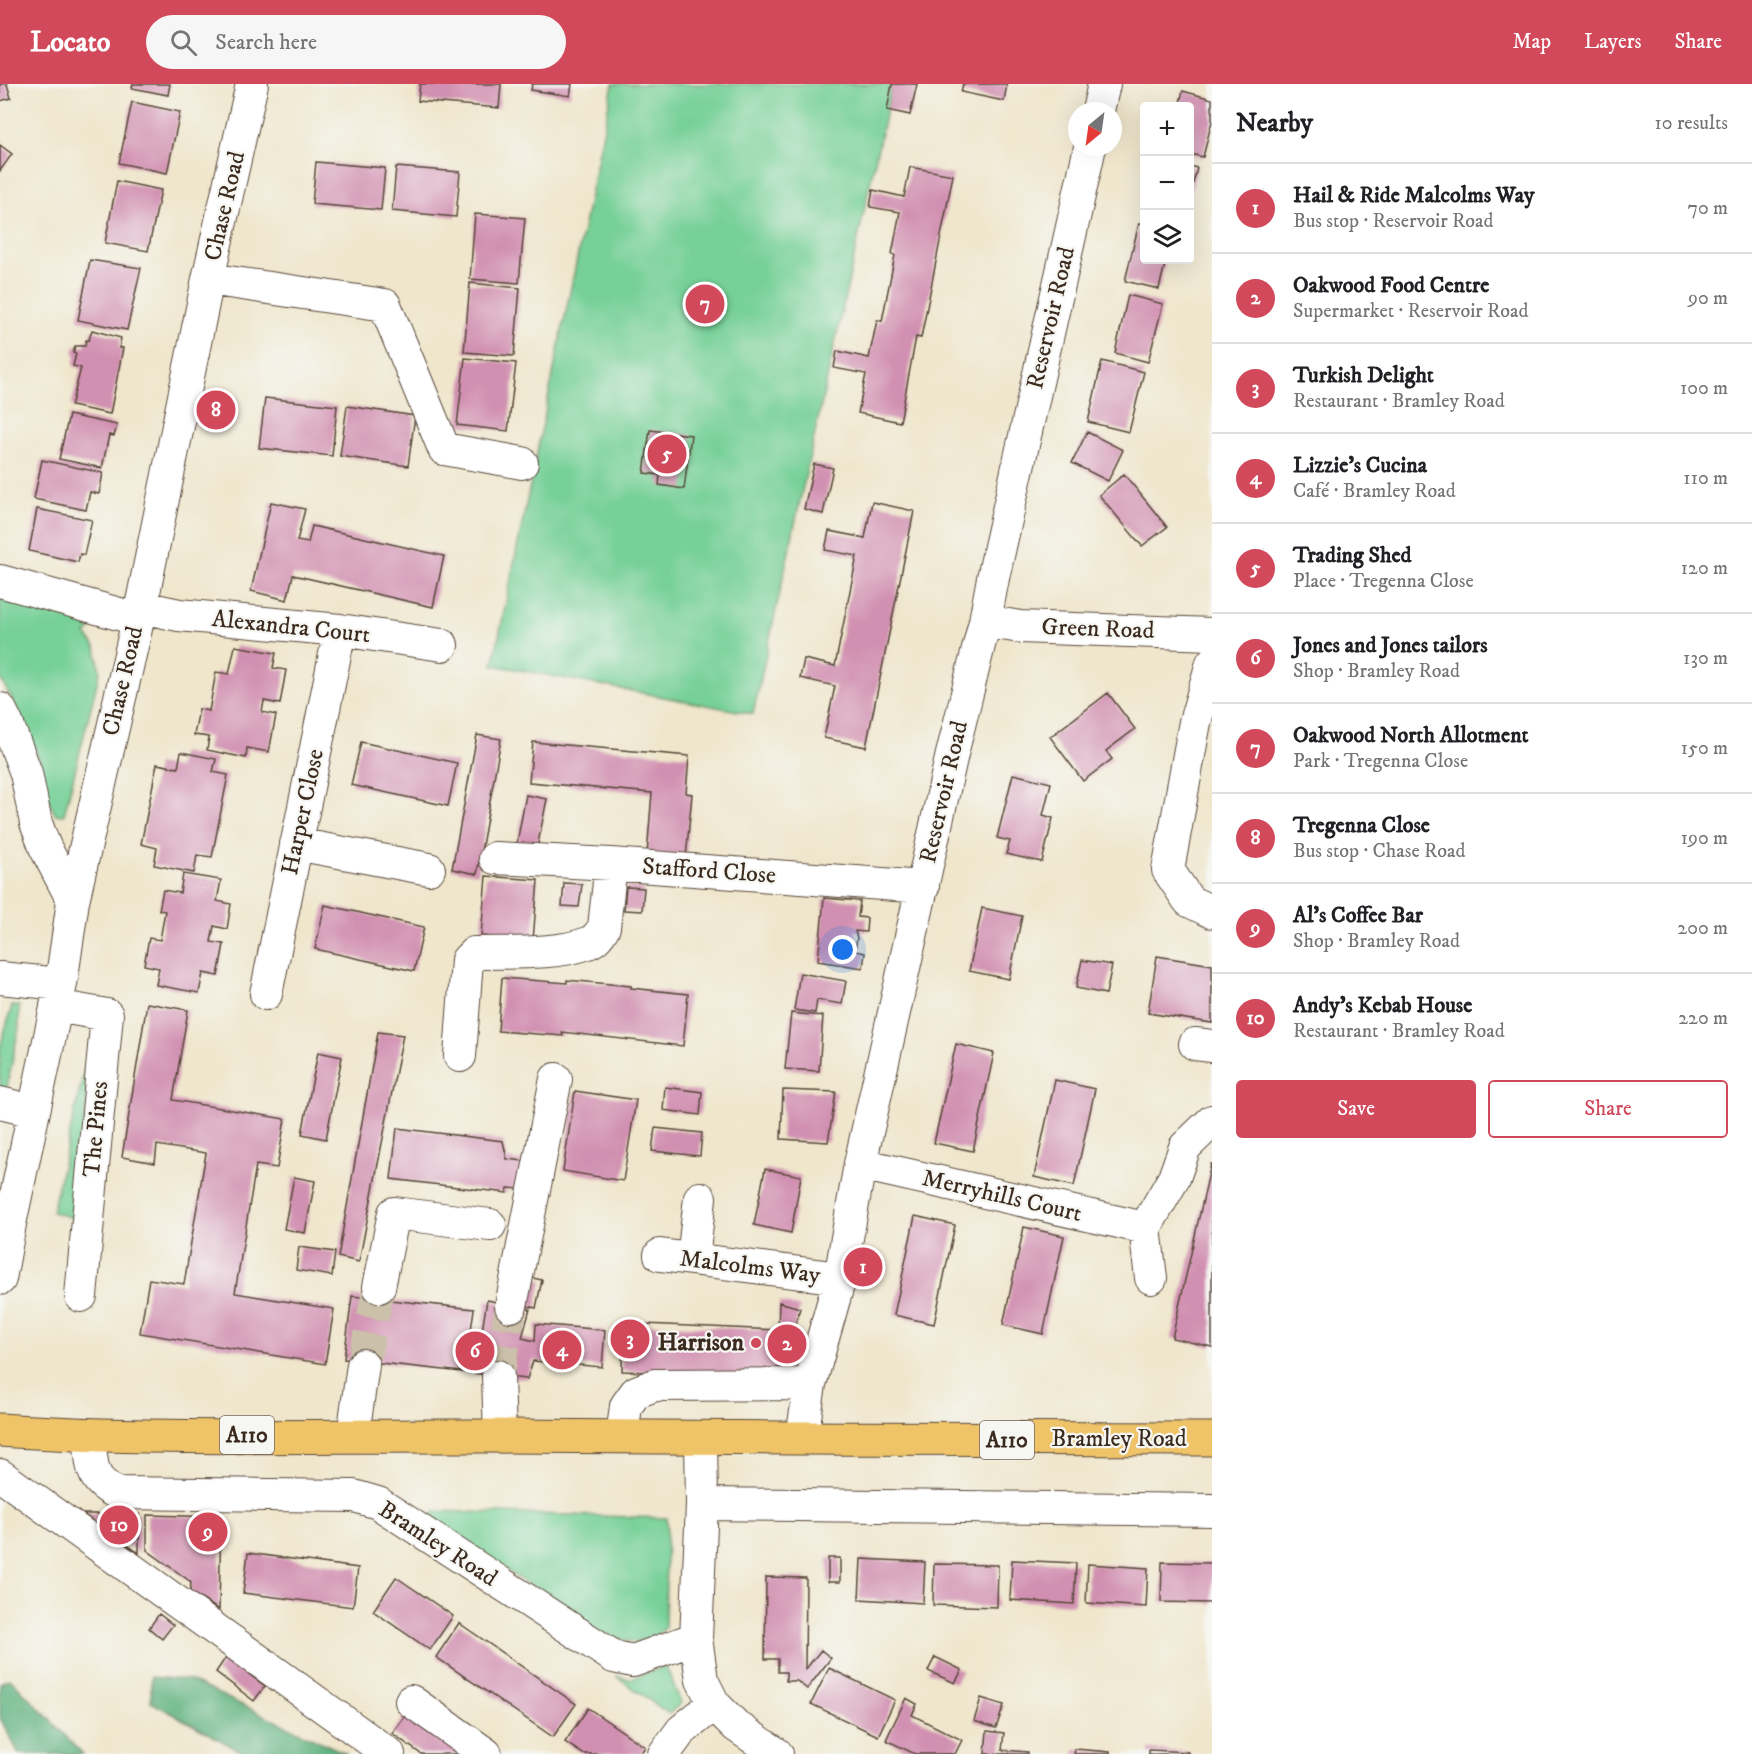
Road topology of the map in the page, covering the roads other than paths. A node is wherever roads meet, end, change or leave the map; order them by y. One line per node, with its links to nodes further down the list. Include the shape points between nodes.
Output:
1 (252, 84): 5 (street, Chase Road)
2 (1104, 84): 3 (street)
3 (1100, 102)
4 (1088, 156): 9 (street, Reservoir Road)
5 (208, 279): 6 (street, via 385,305 444,449); 8 (street, Chase Road)
6 (522, 462)
7 (0, 581): 8 (street, Alexandra Court)
8 (139, 613): 10 (street, Alexandra Court); 20 (street, Chase Road)
9 (985, 621): 11 (street, Green Road, via 1020,627); 19 (street, Reservoir Road)
10 (340, 630): 12 (street, Alexandra Court); 15 (street, Harper Close)
11 (1212, 634)
12 (442, 645)
13 (1212, 663): 21 (street, via 1195,722 1168,870 1189,901)
14 (0, 709): 20 (street, via 26,773 45,848)
15 (296, 844): 18 (street); 23 (street, Harper Close)
16 (495, 858): 17 (street, Stafford Close)
17 (611, 864): 19 (street, Stafford Close); 25 (street, via 604,927 589,943 533,952 474,953 467,960)
18 (429, 869)
19 (923, 887): 30 (street, Reservoir Road)
20 (73, 901): 24 (street, Chase Road)
21 (1212, 912)
22 (2, 985): 24 (street)
23 (266, 994)
24 (58, 995): 28 (street, Chase Road); 41 (street, The Pines, via 107,1015)
25 (460, 1056)
26 (556, 1079): 42 (street)
27 (0, 1103): 28 (street)
28 (33, 1111): 32 (street, Chase Road)
29 (1212, 1121): 34 (street, via 1185,1147 1174,1178)
30 (860, 1164): 34 (street, Merryhills Court); 37 (street, Reservoir Road)
31 (700, 1198): 36 (street)
32 (5, 1225): 39 (street, Chase Road)
33 (490, 1226): 40 (street, via 394,1213)
34 (1145, 1228): 38 (street)
35 (660, 1255): 36 (street, Malcolms Way)
36 (693, 1259): 37 (street, Malcolms Way)
37 (840, 1278): 45 (street, Reservoir Road)
38 (1151, 1278)
39 (0, 1279)
40 (379, 1287)
41 (81, 1296)
42 (511, 1306)
43 (363, 1365): 47 (street)
44 (498, 1376): 49 (street)
45 (810, 1384): 50 (street, via 655,1385 636,1392 626,1406); 52 (street, Reservoir Road)
46 (0, 1430): 48 (main road, Bramley Road / A110)
47 (353, 1435): 48 (main road, Bramley Road / A110); 49 (main road, Bramley Road / A110)
48 (89, 1436): 57 (street, Bramley Road, via 96,1479 117,1492 354,1496 378,1503 614,1657 633,1661)
49 (500, 1436): 50 (main road, Bramley Road / A110)
50 (622, 1437): 51 (main road, Bramley Road / A110)
51 (701, 1438): 52 (main road, Bramley Road / A110); 55 (street)
52 (802, 1438): 53 (main road, Bramley Road / A110)
53 (1212, 1439)
54 (0, 1475): 60 (street)
55 (702, 1504): 56 (street); 57 (street)
56 (1212, 1510)
57 (696, 1638): 59 (street, via 702,1680)
58 (411, 1701): 61 (street)
59 (714, 1704): 62 (street, via 681,1731); 63 (street, via 736,1726)
60 (389, 1754)
61 (486, 1754)
62 (664, 1754)
63 (777, 1754)

